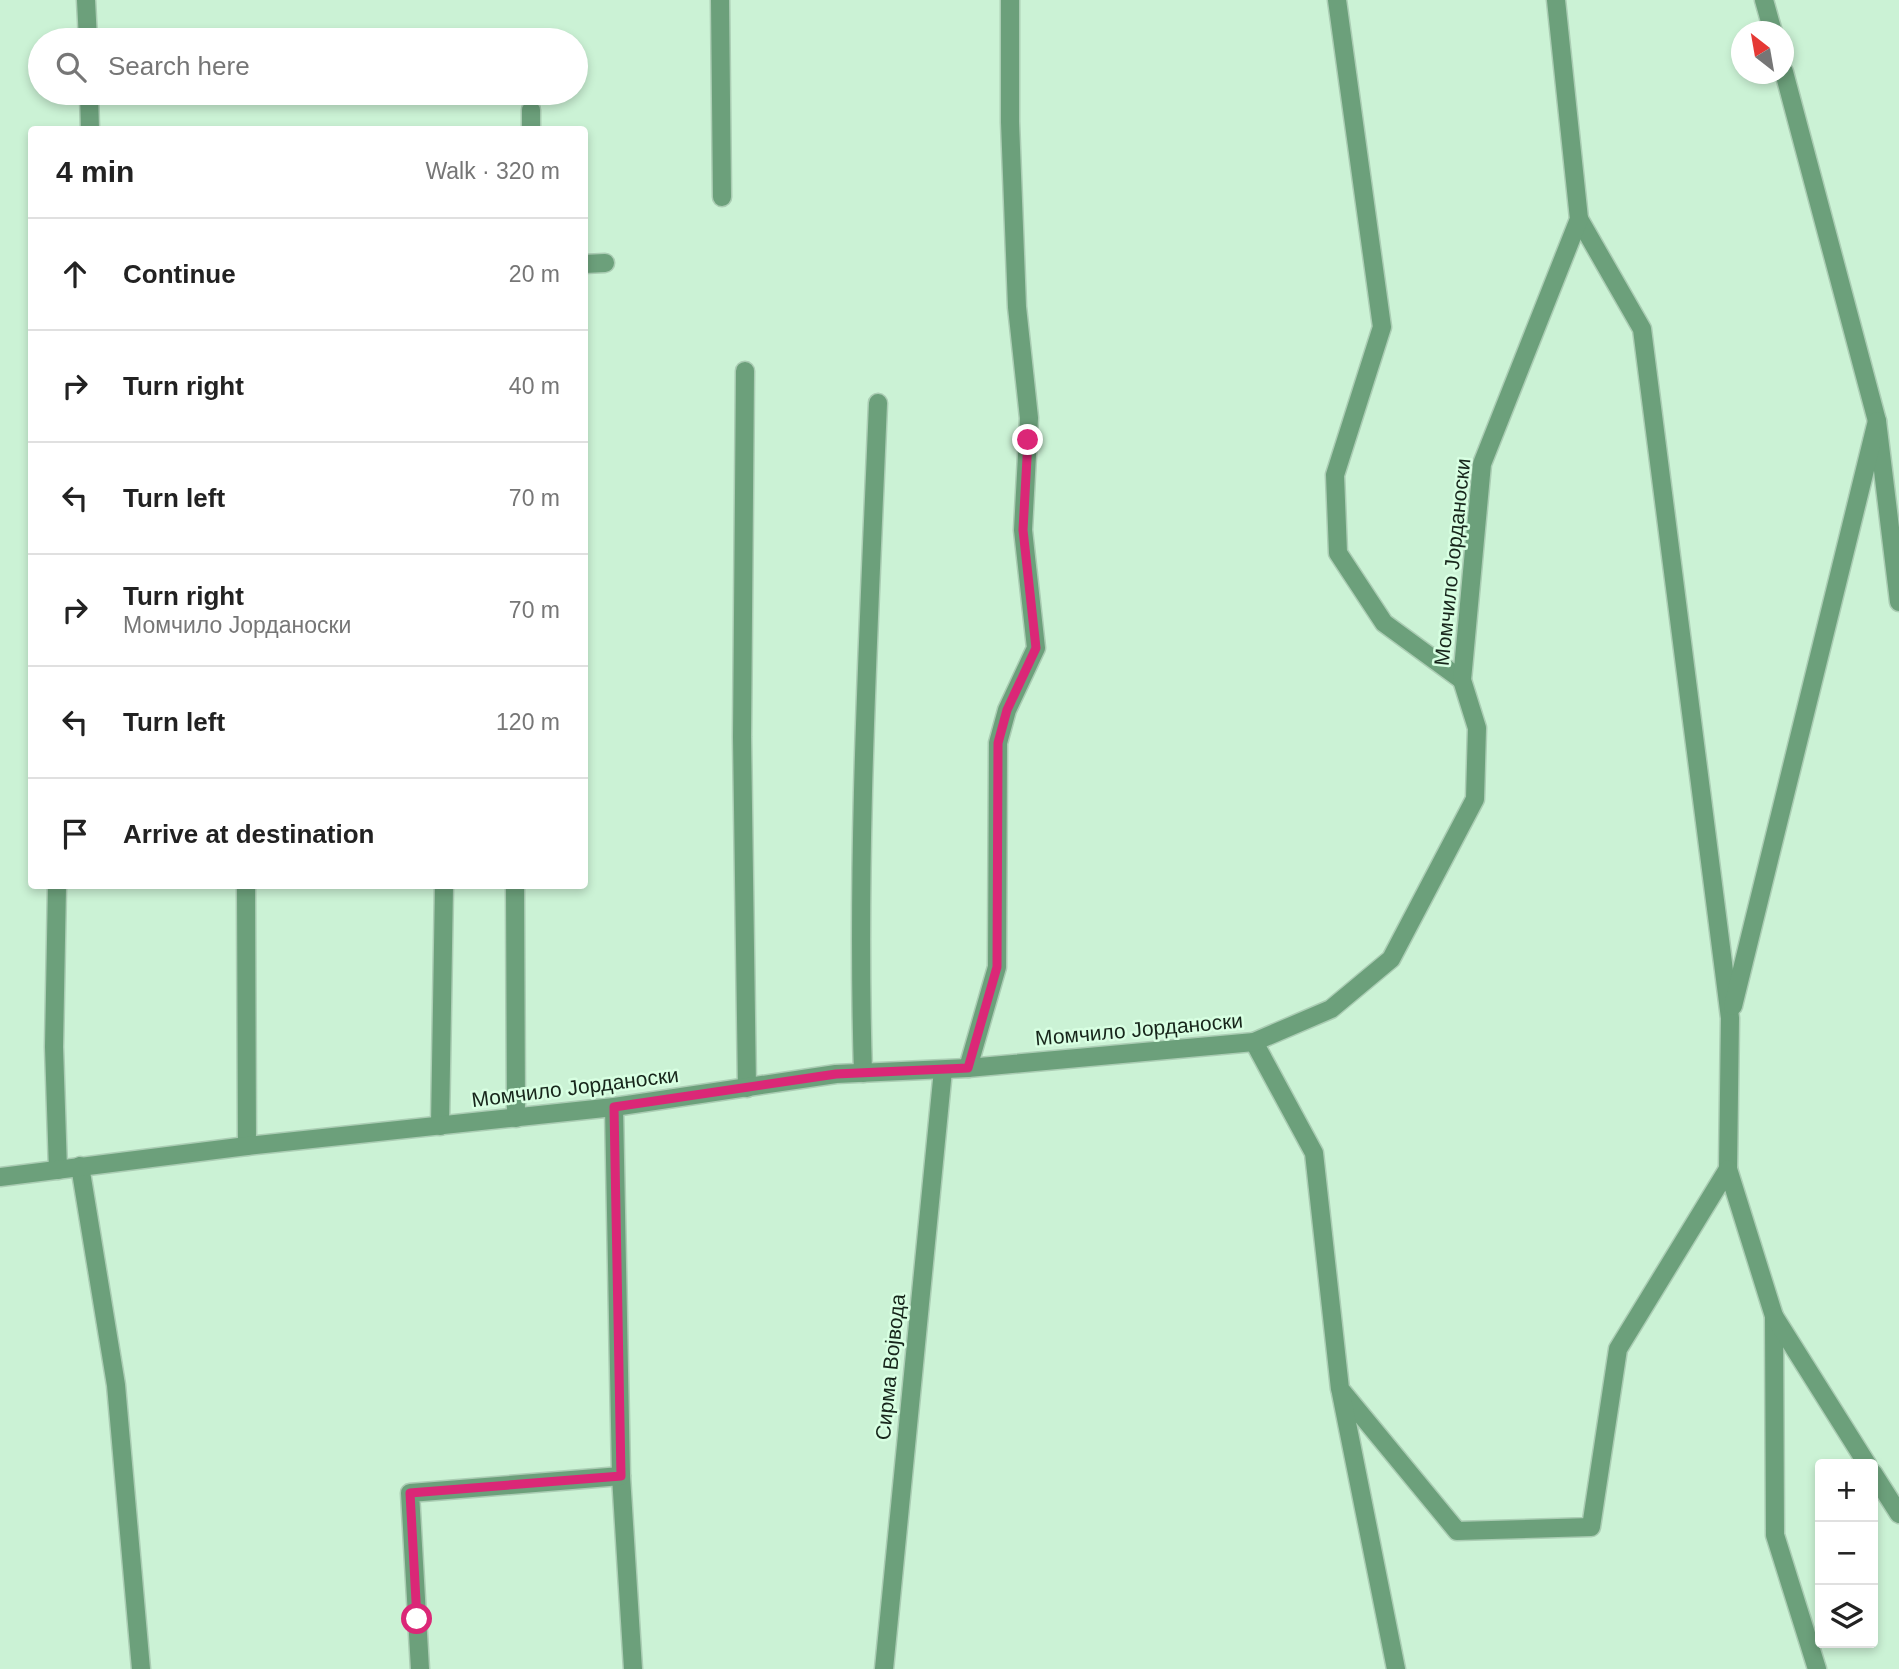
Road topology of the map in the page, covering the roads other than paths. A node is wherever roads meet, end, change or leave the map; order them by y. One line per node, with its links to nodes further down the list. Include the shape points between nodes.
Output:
1 (86, 0): 8 (street)
2 (720, 0): 14 (street)
3 (1010, 0): 29 (street, via 1017,307 1029,418 1023,530 1036,648 1007,710 998,743 997,967)
4 (1337, 0): 22 (street, via 1382,327 1335,475 1338,553 1384,623)
5 (1556, 0): 15 (street, Момчило Јорданоски)
6 (1764, 0): 7 (street)
7 (1770, 21)
8 (87, 28)
9 (1786, 84): 20 (street)
10 (89, 105): 12 (street)
11 (531, 110): 13 (street)
12 (90, 126)
13 (531, 126)
14 (722, 197)
15 (1579, 219): 22 (street, Момчило Јорданоски, via 1482,464); 27 (street, via 1642,329)
16 (605, 263): 17 (street)
17 (588, 264)
18 (745, 371): 32 (street, via 742,737)
19 (878, 402): 31 (street, via 864,697 859,947)
20 (1877, 421): 21 (street); 27 (street)
21 (1899, 602)
22 (1462, 680): 28 (street, Момчило Јорданоски, via 1477,729 1475,799 1391,960 1331,1009)
23 (57, 889): 39 (street, via 54,1047)
24 (246, 889): 36 (street)
25 (444, 889): 35 (street)
26 (515, 889): 34 (street)
27 (1730, 1018): 38 (street)
28 (1254, 1042): 29 (street, Момчило Јорданоски); 42 (street, via 1314,1153)
29 (968, 1068): 30 (street, Момчило Јорданоски)
30 (943, 1070): 31 (street, Момчило Јорданоски); 50 (street, Сирма Војвода)
31 (863, 1073): 32 (street, Момчило Јорданоски)
32 (747, 1088): 33 (street, Момчило Јорданоски)
33 (614, 1107): 34 (street, Момчило Јорданоски); 44 (street)
34 (516, 1118): 35 (street, Момчило Јорданоски)
35 (439, 1126): 36 (street, Момчило Јорданоски)
36 (247, 1146): 37 (street, Момчило Јорданоски)
37 (80, 1166): 39 (street, Момчило Јорданоски); 47 (street, via 116,1385)
38 (1728, 1169): 41 (street); 42 (street, via 1618,1349 1591,1527 1457,1531)
39 (58, 1170): 40 (street, Момчило Јорданоски)
40 (0, 1177)
41 (1774, 1315): 43 (street); 52 (street, via 1775,1535)
42 (1340, 1390): 51 (street)
43 (1864, 1459)
44 (621, 1476): 48 (street, via 410,1493); 49 (street)
45 (1878, 1481): 46 (street)
46 (1899, 1514)
47 (141, 1669)
48 (420, 1669)
49 (632, 1669)
50 (884, 1669)
51 (1396, 1669)
52 (1817, 1669)

